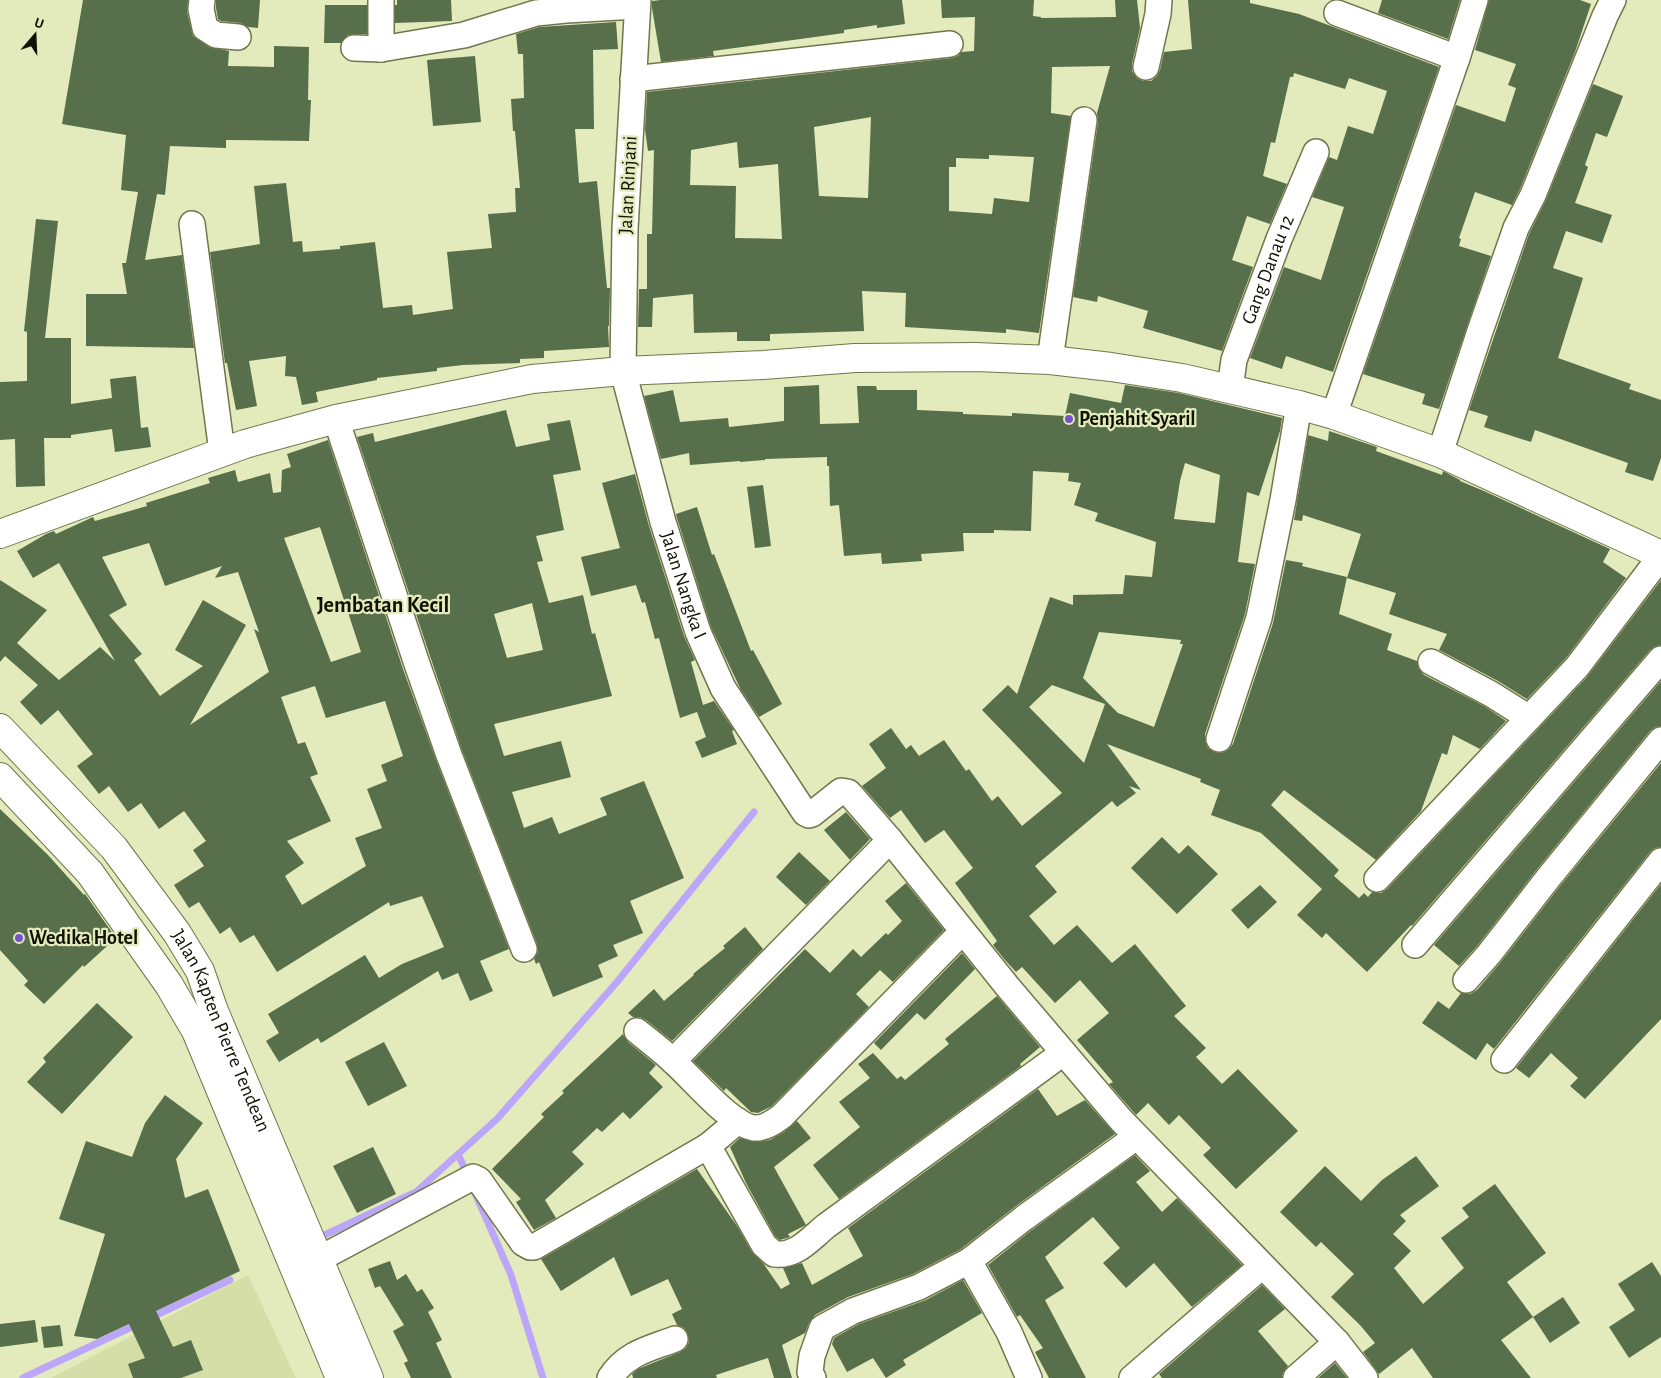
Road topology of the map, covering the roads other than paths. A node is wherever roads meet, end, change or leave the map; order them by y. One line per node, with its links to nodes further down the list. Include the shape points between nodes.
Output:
1 (202, 0): 8 (street, via 205,28 216,35)
2 (381, 0): 11 (street)
3 (1160, 0): 13 (street)
4 (1476, 0): 12 (street)
5 (1613, 0): 25 (street, via 1533,195 1516,228)
6 (638, 3): 11 (street, via 536,14 464,35); 14 (street, Jalan Rinjani)
7 (1337, 13): 12 (street)
8 (238, 37)
9 (950, 44): 14 (street)
10 (354, 48): 11 (street)
11 (381, 49)
12 (1457, 58): 22 (street)
13 (1146, 67)
14 (633, 79): 19 (street, Jalan Rinjani, via 625,229)
15 (1084, 120): 18 (street)
16 (1316, 152): 20 (street, Gang Danau 12, via 1234,360)
17 (192, 224): 24 (street)
18 (1050, 360): 19 (street, via 855,358); 20 (street, via 1182,378)
19 (623, 371): 23 (street, via 532,380); 35 (street, Jalan Nangka I, via 663,522 698,632 723,688 804,813 809,815 841,791 848,792)
20 (1230, 389): 21 (street)
21 (1299, 405): 22 (street); 32 (street, via 1259,618)
22 (1334, 415): 25 (street)
23 (336, 419): 24 (street); 40 (street, via 449,755)
24 (222, 452): 26 (street)
25 (1440, 453): 27 (street)
26 (0, 534)
27 (1661, 555): 30 (street, via 1577,667)
28 (1661, 659): 39 (street)
29 (1431, 662): 30 (street)
30 (1529, 718): 37 (street)
31 (0, 728): 49 (street, Jalan Kapten Pierre Tendean, via 114,848 178,933 200,971)
32 (1218, 739)
33 (1661, 740): 41 (street)
34 (0, 777): 54 (street, Jalan Kapten Pierre Tendean, via 90,873 169,985 196,1032)
35 (890, 840): 38 (street); 45 (street)
36 (1661, 861): 44 (street)
37 (1377, 879)
38 (962, 932): 43 (street); 46 (street, via 782,1116 757,1128)
39 (1415, 946)
40 (524, 949)
41 (1466, 980)
42 (637, 1031): 45 (street)
43 (1063, 1053): 47 (street); 48 (street, via 788,1255 774,1254 764,1245)
44 (1504, 1060)
45 (674, 1061): 46 (street)
46 (738, 1121): 48 (street)
47 (1136, 1137): 50 (street); 51 (street)
48 (708, 1146): 49 (street, via 534,1247 523,1243 480,1180 470,1177)
49 (319, 1259): 55 (street, Jalan Kapten Pierre Tendean)
50 (969, 1261): 57 (street, via 919,1287 853,1311 822,1328 812,1356 810,1372); 58 (street, via 1009,1332)
51 (1262, 1266): 53 (street); 59 (street)
52 (675, 1339): 56 (street, via 634,1354 617,1366)
53 (1337, 1342): 60 (street); 61 (street)
54 (340, 1378)
55 (369, 1378)
56 (610, 1378)
57 (813, 1378)
58 (1029, 1378)
59 (1132, 1378)
60 (1296, 1378)
61 (1366, 1378)

